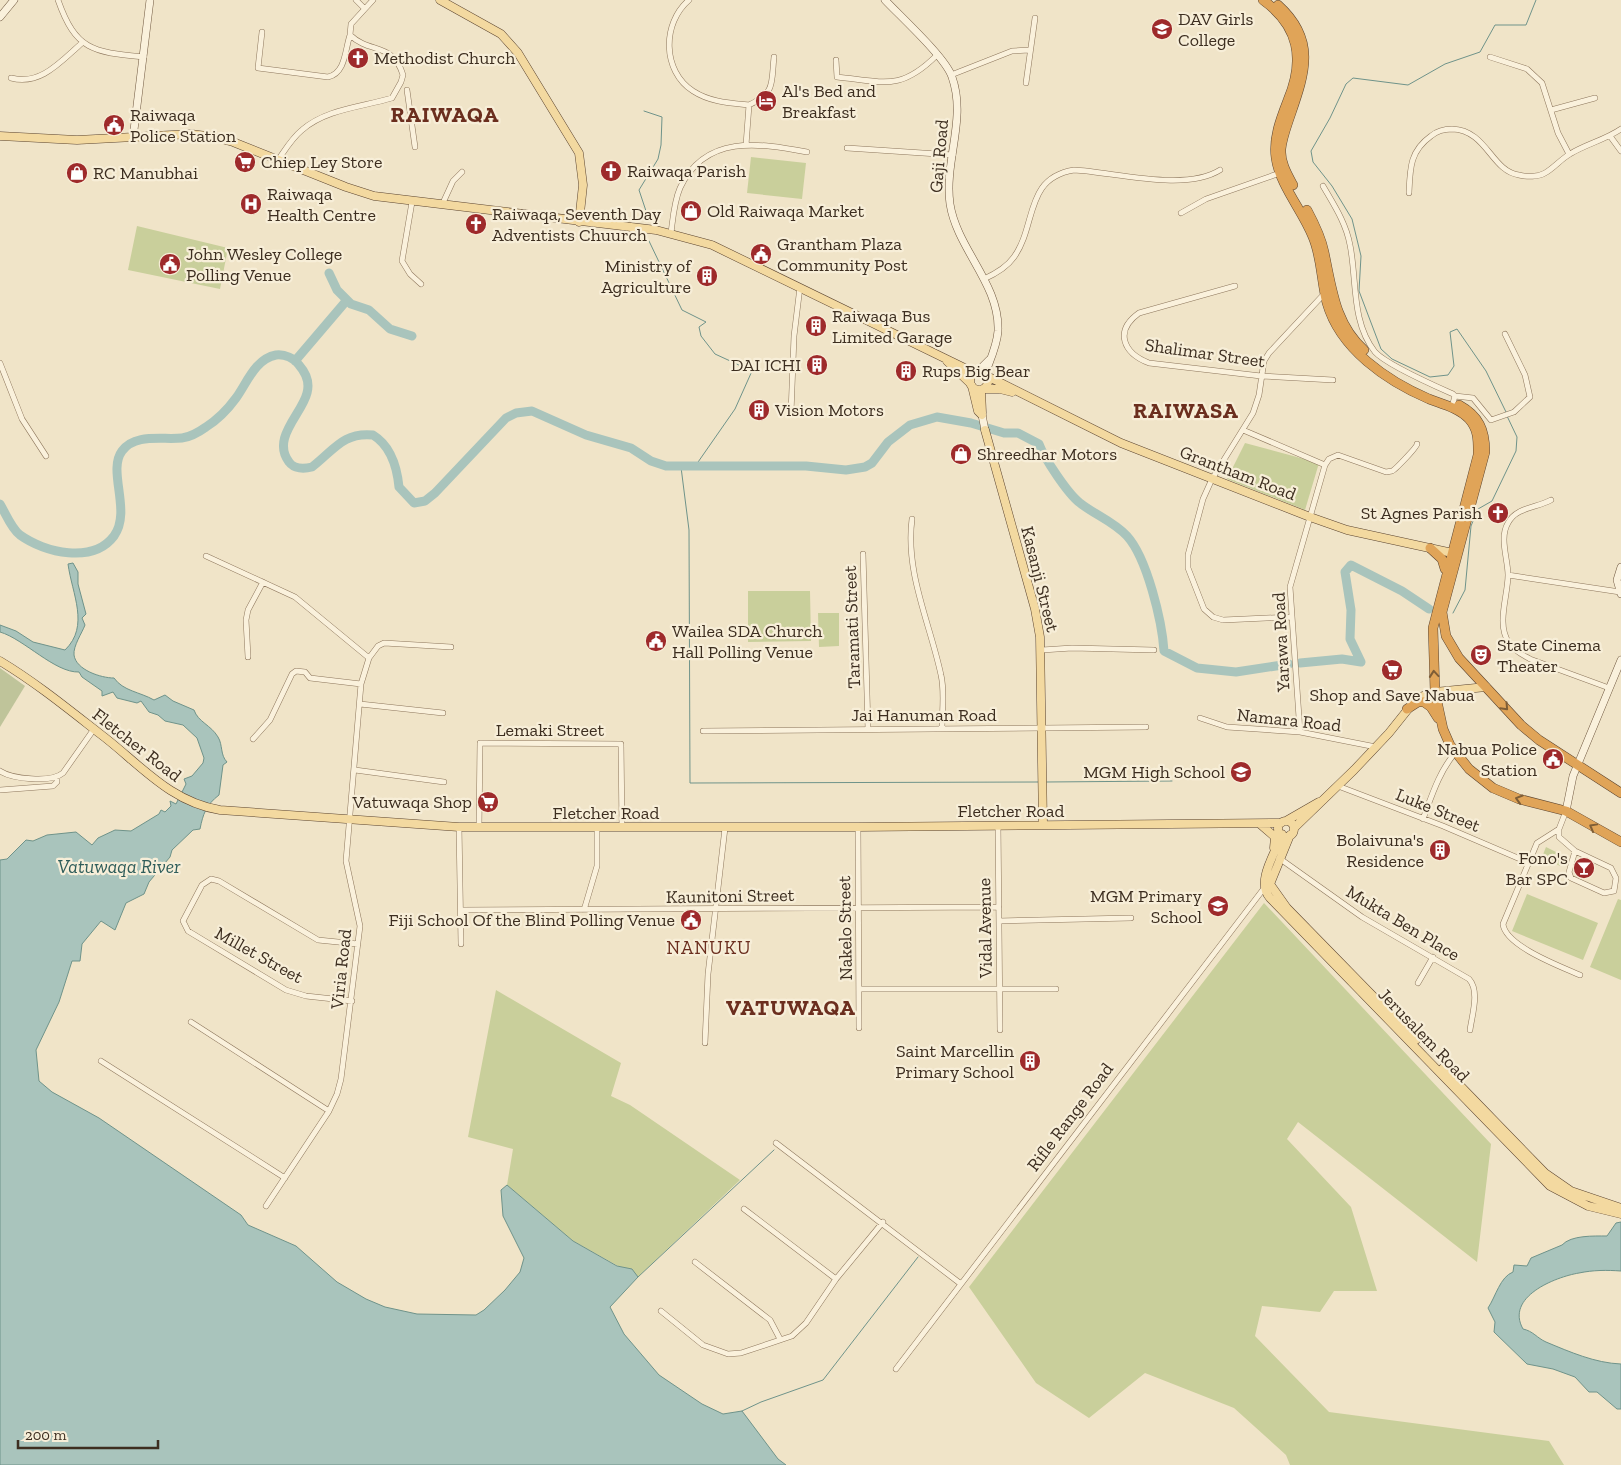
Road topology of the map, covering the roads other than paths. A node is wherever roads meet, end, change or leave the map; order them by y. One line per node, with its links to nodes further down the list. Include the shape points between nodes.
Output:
1 (14, 0): 12 (street)
2 (58, 0): 16 (street, via 70,30)
3 (150, 0): 19 (street)
4 (356, 0): 11 (street)
5 (373, 0): 11 (street)
6 (440, 0): 50 (main road, via 501,34 518,53 579,153 583,185)
7 (689, 0): 28 (street, via 675,17 671,28 670,57 675,69 692,90 705,97 718,102)
8 (885, 0): 18 (street, Gaji Road)
9 (1262, 0): 44 (highway, via 1286,22 1297,50 1296,76 1276,138)
10 (1272, 0): 68 (highway, via 1293,22 1304,54 1302,80 1283,137 1281,156 1320,237 1340,321 1357,345 1372,358 1415,385)
11 (364, 8): 15 (street, via 351,24)
12 (0, 17)
13 (1035, 18): 17 (street)
14 (262, 32): 15 (street, via 258,68 328,77 334,76 341,67)
15 (350, 35): 41 (street, via 356,41 395,58 403,75 397,90 392,98 340,111 311,123 300,131)
16 (82, 44): 19 (street, via 111,54); 24 (street, via 45,74 24,82)
17 (1029, 50): 23 (street, via 1012,51); 25 (street)
18 (937, 55): 22 (street, via 911,77 884,82 837,77); 23 (street, Gaji Road)
19 (144, 57): 33 (street)
20 (774, 57): 28 (street, via 771,88 764,98)
21 (1490, 57): 29 (street, via 1527,69 1535,75 1542,83)
22 (836, 60)
23 (951, 75): 40 (street, Gaji Road, via 958,106)
24 (11, 78)
25 (1026, 83)
26 (407, 90): 35 (street)
27 (1595, 98): 29 (street)
28 (749, 105): 34 (street)
29 (1551, 110): 39 (street)
30 (1621, 129): 32 (street)
31 (0, 136): 33 (main road, Grantham Road, via 77,140)
32 (1610, 136): 37 (street); 39 (street)
33 (133, 138): 41 (main road, Grantham Road, via 209,136 234,142)
34 (746, 145): 38 (street); 51 (street, via 715,151 687,175 677,197)
35 (415, 147)
36 (847, 148): 40 (street)
37 (1621, 151)
38 (806, 152)
39 (1569, 154): 46 (street, via 1544,173 1517,175 1499,163 1478,138 1460,130 1441,130 1417,147 1412,161)
40 (953, 155): 52 (street, Gaji Road, via 950,204 964,243)
41 (278, 160): 47 (main road, Grantham Road, via 346,188)
42 (1220, 170): 52 (street, via 1206,177 1186,180 1074,170 1056,175 1036,196 1014,258)
43 (462, 172): 48 (street, via 453,181)
44 (1280, 173): 49 (street, via 1206,199); 56 (highway, via 1314,239)
45 (1323, 186): 68 (street, via 1348,235 1356,303 1362,325 1376,352)
46 (1409, 193)
47 (412, 202): 48 (main road, Grantham Road); 53 (street, via 402,261)
48 (442, 205): 50 (main road, Grantham Road)
49 (1181, 213)
50 (579, 222): 51 (main road, Grantham Road)
51 (671, 233): 55 (main road, Grantham Road, via 712,245)
52 (984, 280): 62 (street, Gaji Road, via 995,307 998,329 990,360)
53 (421, 284)
54 (1235, 286): 63 (street, Shalimar Street, via 1139,313 1129,324 1124,341 1135,358 1149,363)
55 (800, 287): 60 (main road, Grantham Road); 69 (street)
56 (1325, 293): 57 (street); 58 (highway)
57 (1315, 303): 58 (street); 63 (street, via 1269,352)
58 (1327, 304): 82 (highway, via 1341,334 1357,353 1411,390 1457,410 1474,426 1478,455)
59 (1505, 334): 68 (street, via 1525,375 1530,397 1507,415 1491,420 1473,398)
60 (942, 356): 62 (main road, Grantham Road); 65 (main road, Grantham Road)
61 (0, 363): 74 (street, via 22,419)
62 (981, 374): 65 (main road, via 971,376); 66 (main road, Kasanji Street, via 988,383); 67 (main road, Grantham Road)
63 (1261, 376): 64 (street, Shalimar Street); 72 (street, via 1256,408)
64 (1333, 380)
65 (971, 384): 66 (main road); 70 (main road, Kasanji Street)
66 (982, 389): 67 (main road, Grantham Road); 70 (main road, Kasanji Street)
67 (1017, 392): 76 (main road, Grantham Road, via 1121,443)
68 (1454, 399): 82 (highway, via 1475,416 1485,437 1484,463)
69 (791, 413)
70 (982, 418): 71 (street, Kasanji Street)
71 (984, 430): 91 (main road, Kasanji Street, via 1035,609)
72 (1243, 430): 75 (street); 76 (street)
73 (1417, 444): 75 (street, via 1414,451 1392,471 1386,472 1338,455 1328,458)
74 (46, 456)
75 (1325, 465): 78 (street, Yarawa Road)
76 (1212, 479): 78 (main road, Grantham Road); 89 (street, via 1202,499 1187,559 1190,576 1204,609 1223,620)
77 (1550, 500): 86 (street, via 1526,508 1508,522 1504,540)
78 (1310, 516): 80 (main road, Grantham Road, via 1347,530); 89 (street, Yarawa Road, via 1290,588)
79 (912, 518): 109 (street, via 911,556 915,579 942,678)
80 (1430, 548): 82 (main road, Grantham Road); 85 (highway, via 1442,559)
81 (863, 554): 108 (street, Taramati Street)
82 (1454, 554): 85 (highway); 98 (highway, via 1442,612 1444,627 1458,658)
83 (206, 556): 87 (street)
84 (1621, 567): 88 (street, via 1617,580)
85 (1445, 574): 100 (highway, one-way to 85, via 1433,628)
86 (1508, 575): 88 (street); 99 (street, via 1504,631 1509,643 1530,659)
87 (263, 582): 93 (street, via 248,610); 94 (street, via 295,597)
88 (1620, 593)
89 (1292, 617): 112 (street, Yarawa Road)
90 (452, 647): 94 (street, via 384,643)
91 (1042, 650): 92 (street); 105 (main road, Kasanji Street)
92 (1154, 650)
93 (248, 657)
94 (369, 658): 97 (street, Viria Road)
95 (0, 661): 107 (main road, Fletcher Road)
96 (1620, 664): 99 (street)
97 (361, 684): 101 (street, Viria Road); 113 (street, via 310,678 305,672 296,671 270,720)
98 (1486, 686): 100 (main road); 116 (highway, one-way to 116, via 1530,733)
99 (1609, 688): 116 (street)
100 (1435, 692): 102 (main road, via 1417,698); 110 (highway)
101 (360, 704): 103 (street); 117 (street, Viria Road)
102 (1406, 709): 110 (highway, via 1418,702 1426,702); 114 (main road)
103 (443, 713)
104 (1200, 718): 112 (street, Namara Road, via 1227,727)
105 (1043, 727): 106 (street, Jai Hanuman Road); 109 (street, Jai Hanuman Road); 129 (main road, Kasanji Street)
106 (1146, 727)
107 (94, 729): 119 (street); 126 (main road, Fletcher Road, via 174,794 202,806)
108 (868, 729): 109 (street, Jai Hanuman Road); 111 (street, Jai Hanuman Road)
109 (942, 729)
110 (1443, 729): 115 (highway)
111 (703, 731)
112 (1300, 732): 114 (street, Namara Road)
113 (253, 739)
114 (1376, 747): 121 (main road)
115 (1455, 753): 124 (highway, one-way to 115, via 1519,799 1493,788); 125 (street, via 1436,783)
116 (1577, 764): 123 (highway); 124 (street)
117 (355, 770): 120 (street); 126 (street, Viria Road)
118 (0, 771): 119 (street, via 13,778)
119 (57, 777): 122 (street, via 53,786)
120 (444, 782)
121 (1338, 786): 125 (street, Luke Street); 136 (main road)
122 (0, 790)
123 (1621, 793)
124 (1566, 811): 137 (street); 138 (highway, one-way to 124)
125 (1423, 819): 141 (street, Luke Street)
126 (348, 821): 130 (main road, Fletcher Road); 151 (street, Viria Road, via 346,867 359,917)
127 (1260, 824): 129 (main road, Fletcher Road); 136 (main road, Fletcher Road); 142 (main road, via 1275,837)
128 (998, 825): 129 (main road, Fletcher Road); 132 (main road, Fletcher Road); 144 (street, Vidal Avenue)
129 (1043, 825)
130 (459, 827): 131 (main road, Fletcher Road); 146 (street)
131 (479, 827): 133 (main road, Fletcher Road); 134 (street, Lemaki Street, via 480,743 621,744)
132 (858, 827): 135 (main road, Fletcher Road); 145 (street, Nakelo Street)
133 (597, 828): 134 (main road, Fletcher Road); 147 (street, via 597,866)
134 (622, 828): 135 (main road, Fletcher Road)
135 (725, 828): 148 (street)
136 (1285, 829): 140 (main road); 142 (main road)
137 (1559, 829): 139 (street, via 1559,837); 141 (street, via 1541,838)
138 (1621, 842)
139 (1575, 851): 139 (street, via 1611,868 1616,878 1614,891 1604,893 1571,878 1568,872)
140 (1279, 858): 143 (main road); 153 (street, Mukta Ben Place, via 1362,917)
141 (1527, 862): 154 (street, via 1503,927 1527,949)
142 (1269, 868): 143 (main road)
143 (1267, 886): 170 (main road, Jerusalem Road, via 1545,1173 1571,1191); 172 (main road, Jerusalem Road, via 1268,896 1550,1186 1574,1201); 176 (street, Rifle Range Road)
144 (999, 907): 145 (street, Kaunitoni Street); 150 (street, Vidal Avenue)
145 (858, 908): 148 (street, Kaunitoni Street); 157 (street, Nakelo Street)
146 (462, 910): 147 (street, Kaunitoni Street); 152 (street)
147 (584, 910): 148 (street, Kaunitoni Street)
148 (716, 910): 164 (street, via 708,974)
149 (1131, 918): 150 (street)
150 (1000, 921): 156 (street, Vidal Avenue)
151 (358, 944): 159 (street, Viria Road); 159 (street, Millet Street, via 313,938 211,879 202,885 183,921 188,931 286,990 306,996)
152 (461, 944)
153 (1433, 957): 155 (street); 163 (street, Mukta Ben Place, via 1473,983 1475,994)
154 (1580, 975)
155 (1418, 983)
156 (999, 988): 157 (street); 158 (street); 162 (street, Vidal Avenue)
157 (859, 989): 161 (street, Nakelo Street)
158 (1056, 989)
159 (352, 1001): 166 (street, Viria Road, via 341,1079)
160 (191, 1022): 166 (street)
161 (859, 1028)
162 (1000, 1030)
163 (1470, 1030)
164 (705, 1043)
165 (101, 1061): 168 (street)
166 (328, 1111): 168 (street, Viria Road)
167 (776, 1143): 173 (street)
168 (285, 1178): 169 (street, Viria Road)
169 (266, 1206)
170 (1621, 1208)
171 (744, 1209): 175 (street)
172 (1621, 1214)
173 (883, 1222): 175 (street); 176 (street)
174 (695, 1262): 178 (street, via 770,1320)
175 (836, 1279): 178 (street, via 806,1323 792,1336)
176 (962, 1284): 179 (street, Rifle Range Road)
177 (661, 1311): 178 (street, via 703,1345 718,1352 741,1353)
178 (780, 1339)
179 (896, 1369)

